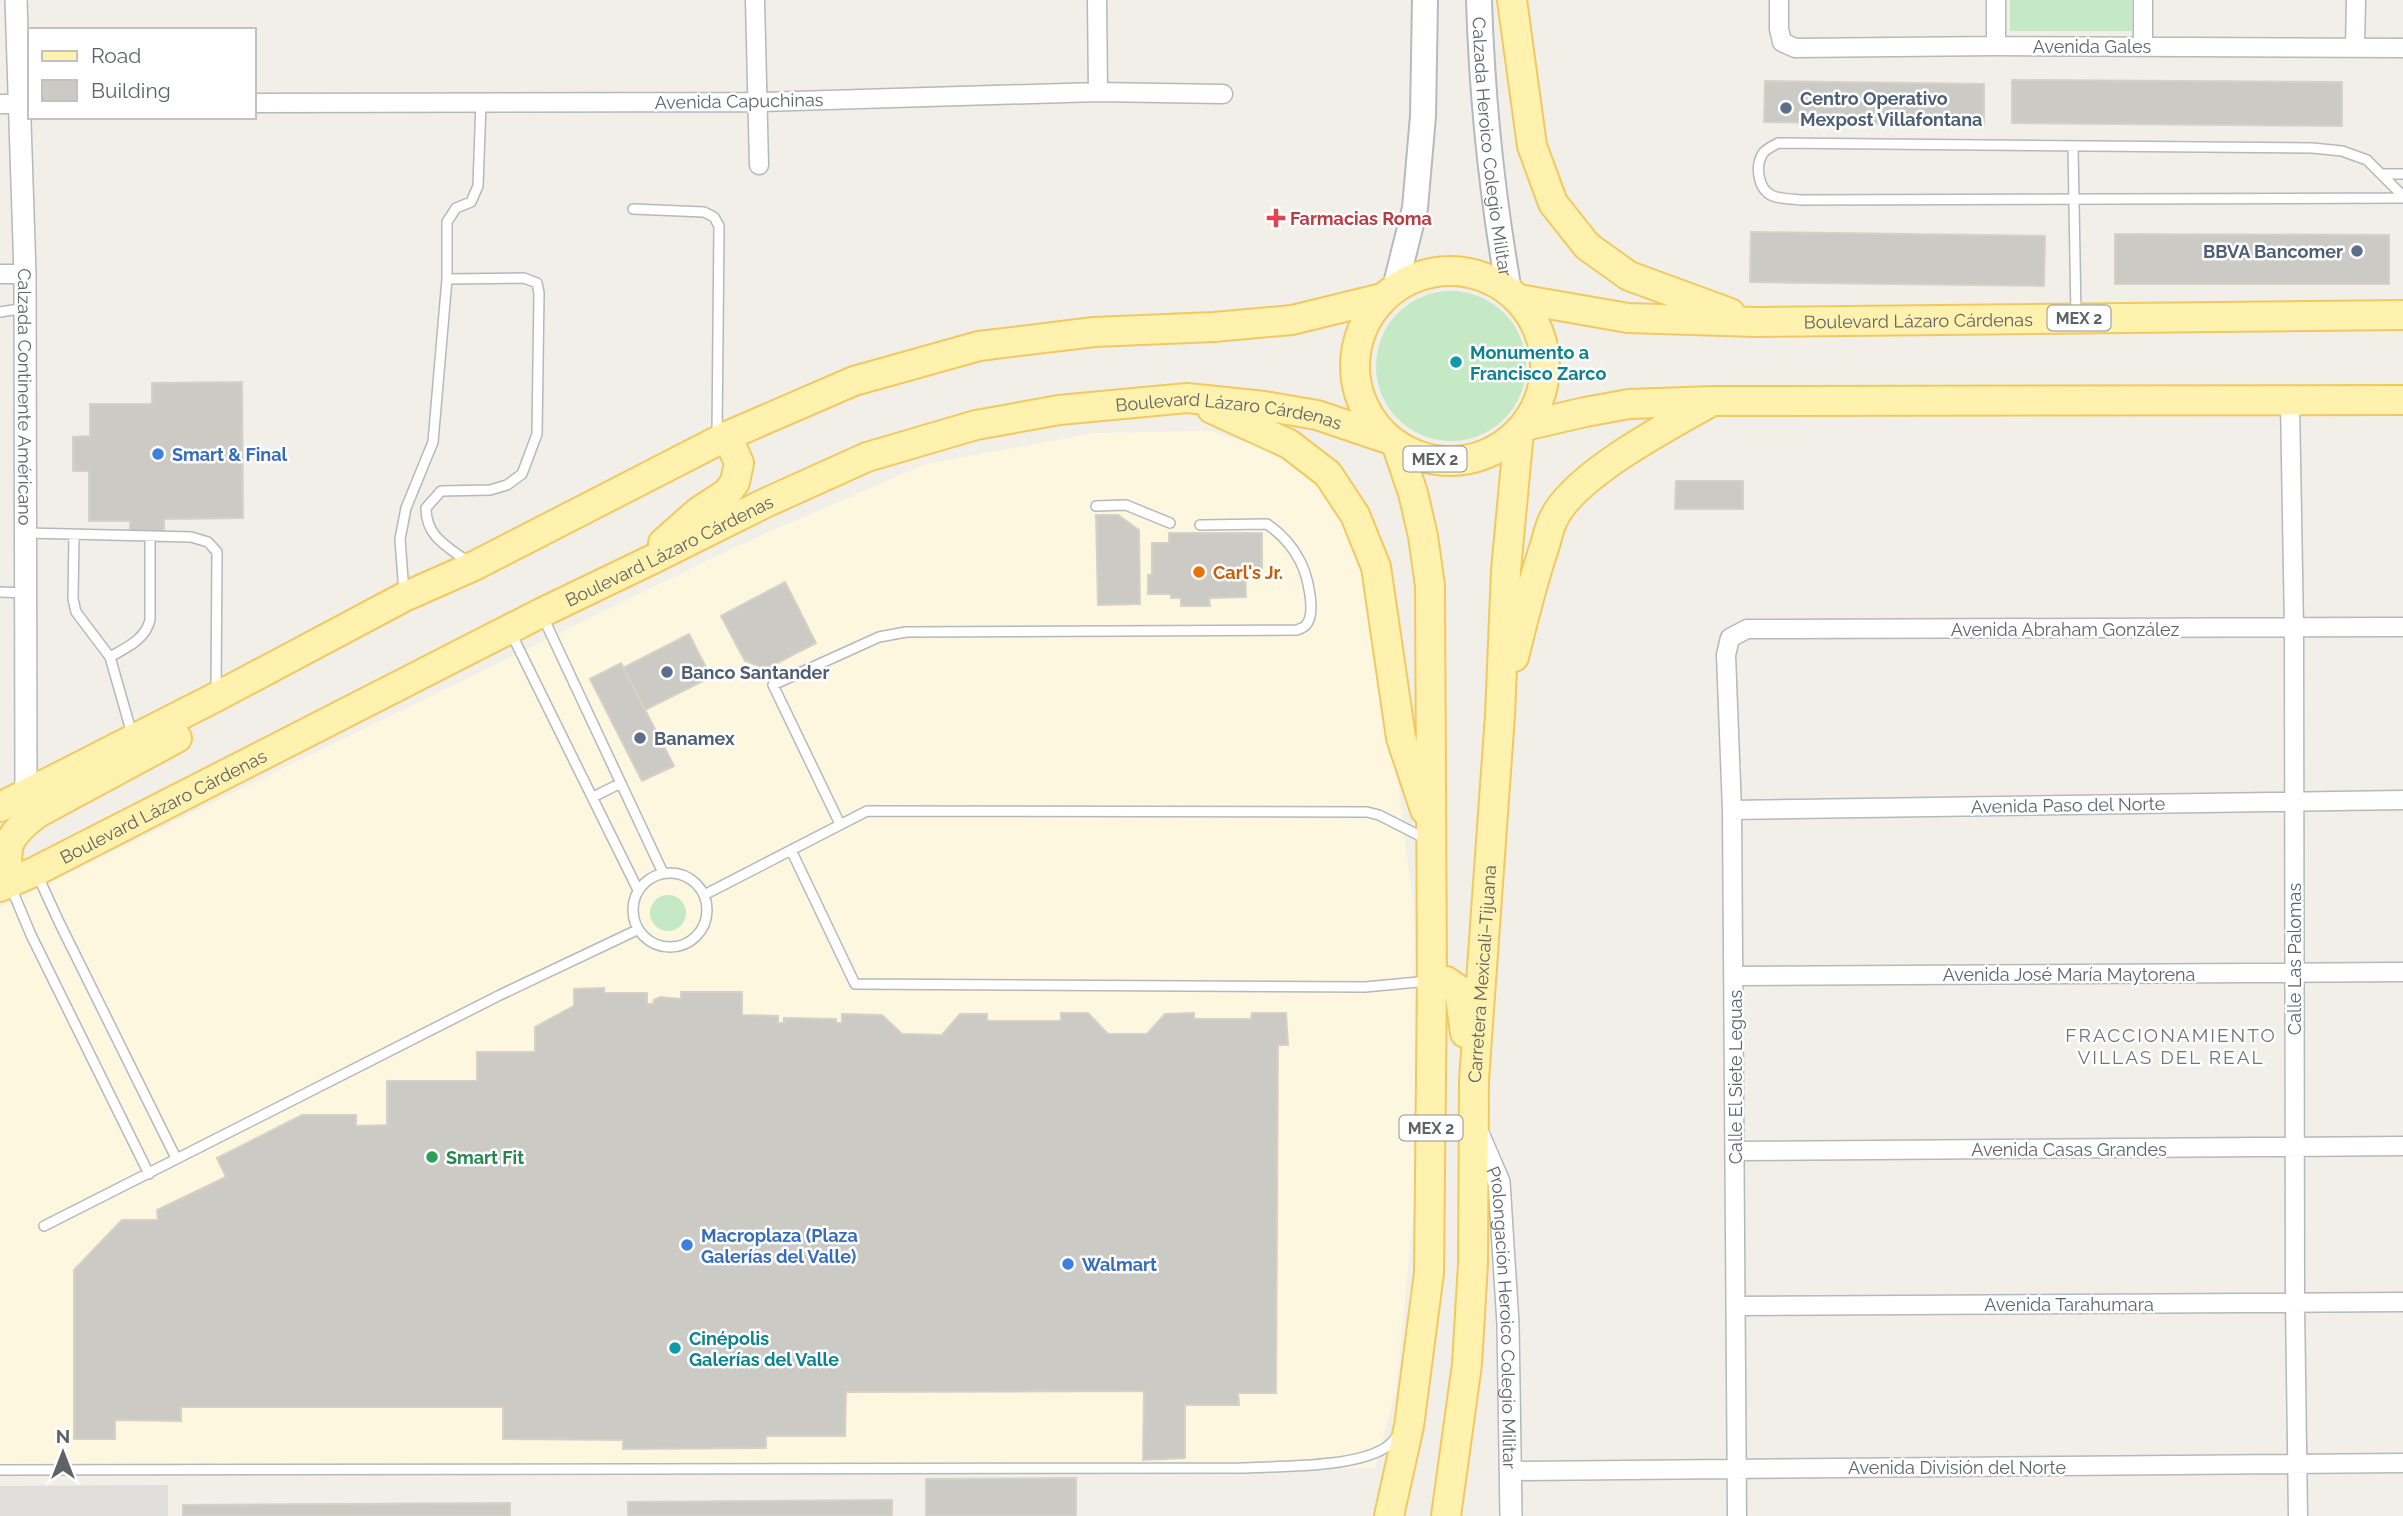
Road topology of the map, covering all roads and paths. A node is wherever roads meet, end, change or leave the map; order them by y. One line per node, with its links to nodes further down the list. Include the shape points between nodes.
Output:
1 (16, 0): 20 (street, Calzada Continente Américano)
2 (755, 0): 18 (street)
3 (1097, 0): 15 (street)
4 (1425, 0): 31 (main road, via 1423,116 1415,208)
5 (1479, 0): 32 (main road, Calzada Heroico Colegio Militar, via 1497,222)
6 (1512, 0): 37 (main road, via 1532,146 1553,203 1587,246 1629,276)
7 (1779, 0): 11 (street, Avenida Gales, via 1782,42 1795,48)
8 (1996, 0): 11 (street)
9 (2143, 0): 12 (street)
10 (2356, 0): 13 (street)
11 (1996, 46): 12 (street, Avenida Gales)
12 (2143, 47): 13 (street, Avenida Gales)
13 (2355, 47): 14 (street, Avenida Gales)
14 (2403, 48)
15 (1098, 92): 16 (street, Avenida Capuchinas); 18 (street, Avenida Capuchinas)
16 (1223, 94)
17 (481, 102): 18 (street, Avenida Capuchinas); 19 (street, Avenida Capuchinas); 30 (lane, via 478,186 471,202 456,208 447,222)
18 (758, 102): 22 (street)
19 (256, 103)
20 (17, 104): 29 (street, Calzada Continente Américano)
21 (2073, 146): 23 (lane, via 2312,148 2354,155); 26 (lane); 26 (lane, via 1778,143 1760,160 1759,179 1763,190 1774,197 1801,200)
22 (759, 165)
23 (2382, 174): 24 (lane); 25 (lane)
24 (2403, 174)
25 (2403, 197): 26 (lane)
26 (2075, 199): 36 (lane)
27 (633, 209): 43 (lane, via 705,212 719,226)
28 (0, 274): 29 (street)
29 (24, 274): 33 (street, Calzada Continente Américano)
30 (447, 279): 52 (lane, via 524,278 537,283 540,293 537,434 522,474 490,490 441,491 426,508 426,522 435,537); 55 (lane, via 433,442 406,508 400,539)
31 (1388, 293): 32 (main road, MEX 2, via 1416,276 1465,271 1488,278); 43 (main road, via 1292,320 1094,332 979,346 854,381); 44 (main road, MEX 2, via 1368,316 1354,359 1362,403)
32 (1514, 295): 37 (main road, Boulevard Lázaro Cárdenas / MEX 2, via 1628,318); 42 (main road, MEX 2, via 1534,320 1544,344 1546,370 1541,396)
33 (25, 308): 34 (lane); 48 (street, Calzada Continente Américano)
34 (0, 312)
35 (2403, 315): 36 (main road, Boulevard Lázaro Cárdenas / MEX 2)
36 (2077, 318): 37 (main road, Boulevard Lázaro Cárdenas / MEX 2)
37 (1756, 322)
38 (1187, 398): 44 (main road, Boulevard Lázaro Cárdenas, via 1317,415); 51 (main road, Boulevard Lázaro Cárdenas, via 1059,410 976,425 867,457); 73 (main road, via 1289,444 1328,474 1355,515 1376,567 1401,738)
39 (2403, 400): 41 (main road, MEX 2)
40 (1713, 401): 41 (main road, MEX 2); 42 (main road, via 1629,404); 63 (main road, MEX 2, via 1605,466 1578,488 1554,517)
41 (2290, 402): 58 (street, Calle Las Palomas)
42 (1522, 429): 44 (main road, MEX 2, via 1499,447 1462,460 1422,457); 63 (main road, via 1506,569)
43 (722, 439): 51 (main road, via 739,463 735,482 676,530); 52 (main road)
44 (1391, 442): 73 (main road, MEX 2, via 1413,492 1430,586)
45 (1096, 506): 46 (lane, via 1126,505)
46 (1170, 523)
47 (1200, 525): 72 (lane, via 1272,527 1300,561 1307,580 1311,602 1306,626 1297,630 906,632 878,637 773,685)
48 (25, 533): 49 (lane); 54 (street, Calzada Continente Américano)
49 (74, 534): 50 (lane); 61 (lane, via 76,612)
50 (150, 536): 61 (lane, via 148,630); 62 (lane, via 191,537 208,542 217,552)
51 (652, 560): 56 (main road, Boulevard Lázaro Cárdenas)
52 (474, 566): 55 (main road)
53 (0, 592): 54 (lane)
54 (25, 593): 66 (street, Calzada Continente Américano)
55 (404, 597): 62 (main road)
56 (541, 613): 59 (main road, Boulevard Lázaro Cárdenas); 65 (lane)
57 (2403, 627): 58 (street, Avenida Abraham González)
58 (2294, 629): 60 (street, Avenida Abraham González, via 1747,629); 69 (street, Calle Las Palomas)
59 (509, 630): 67 (lane); 75 (main road, Boulevard Lázaro Cárdenas)
60 (1730, 638): 71 (street, Calle El Siete Leguas, via 1726,655)
61 (110, 657): 64 (lane)
62 (216, 697): 64 (main road); 77 (main road, via 192,731 25,823 7,850)
63 (1500, 715): 85 (main road, Carretera Mexicali–Tijuana / MEX 2)
64 (134, 739): 66 (main road)
65 (621, 783): 67 (lane); 76 (lane)
66 (26, 794): 70 (main road)
67 (593, 797): 78 (lane)
68 (2403, 800): 69 (street, Avenida Paso del Norte)
69 (2294, 801): 71 (street, Avenida Paso del Norte); 81 (street, Calle Las Palomas)
70 (0, 807)
71 (1732, 810): 83 (street, Calle El Siete Leguas)
72 (841, 824): 73 (lane, via 867,811 1367,812); 74 (lane)
73 (1431, 835): 84 (main road, MEX 2)
74 (791, 850): 79 (lane); 84 (lane, via 855,984 1395,986)
75 (36, 871): 77 (main road, Boulevard Lázaro Cárdenas); 90 (lane)
76 (663, 873): 78 (lane); 79 (lane, via 688,877)
77 (5, 885): 91 (lane)
78 (638, 890): 80 (lane, via 632,910)
79 (705, 895): 80 (lane, via 707,920 702,931 682,946 656,946)
80 (637, 930): 90 (lane)
81 (2294, 972): 82 (street, Avenida José María Maytorena); 83 (street, Avenida José María Maytorena); 88 (street, Calle Las Palomas)
82 (2403, 972)
83 (1734, 976): 89 (street, Calle El Siete Leguas)
84 (1432, 981): 85 (main road, via 1446,981 1459,990); 96 (main road, MEX 2, via 1429,1273)
85 (1474, 1080): 86 (main road, Carretera Mexicali–Tijuana / MEX 2)
86 (1473, 1123): 101 (street, Prolongación Heroico Colegio Militar, via 1499,1182); 103 (main road, Carretera Mexicali–Tijuana / MEX 2, via 1473,1264 1467,1364)
87 (2403, 1146): 88 (street, Avenida Casas Grandes)
88 (2295, 1147): 89 (street, Avenida Casas Grandes); 94 (street, Calle Las Palomas)
89 (1735, 1152): 95 (street, Calle El Siete Leguas)
90 (176, 1158): 91 (lane)
91 (149, 1174): 92 (lane)
92 (44, 1226)
93 (2403, 1302): 94 (street, Avenida Tarahumara)
94 (2295, 1303): 95 (street, Avenida Tarahumara); 97 (street, Calle Las Palomas)
95 (1736, 1306): 99 (street, Calle El Siete Leguas)
96 (1409, 1426): 100 (lane, via 1385,1448 1354,1459 1241,1468); 102 (main road, MEX 2)
97 (2298, 1464): 98 (street, Avenida División del Norte); 99 (street, Avenida División del Norte); 106 (street, Calle Las Palomas)
98 (2403, 1464)
99 (1737, 1469): 101 (street, Avenida División del Norte); 105 (street, Calle El Siete Leguas)
100 (0, 1470)
101 (1511, 1471): 104 (street, Prolongación Heroico Colegio Militar)
102 (1389, 1516)
103 (1446, 1516)
104 (1511, 1516)
105 (1737, 1516)
106 (2298, 1516)

